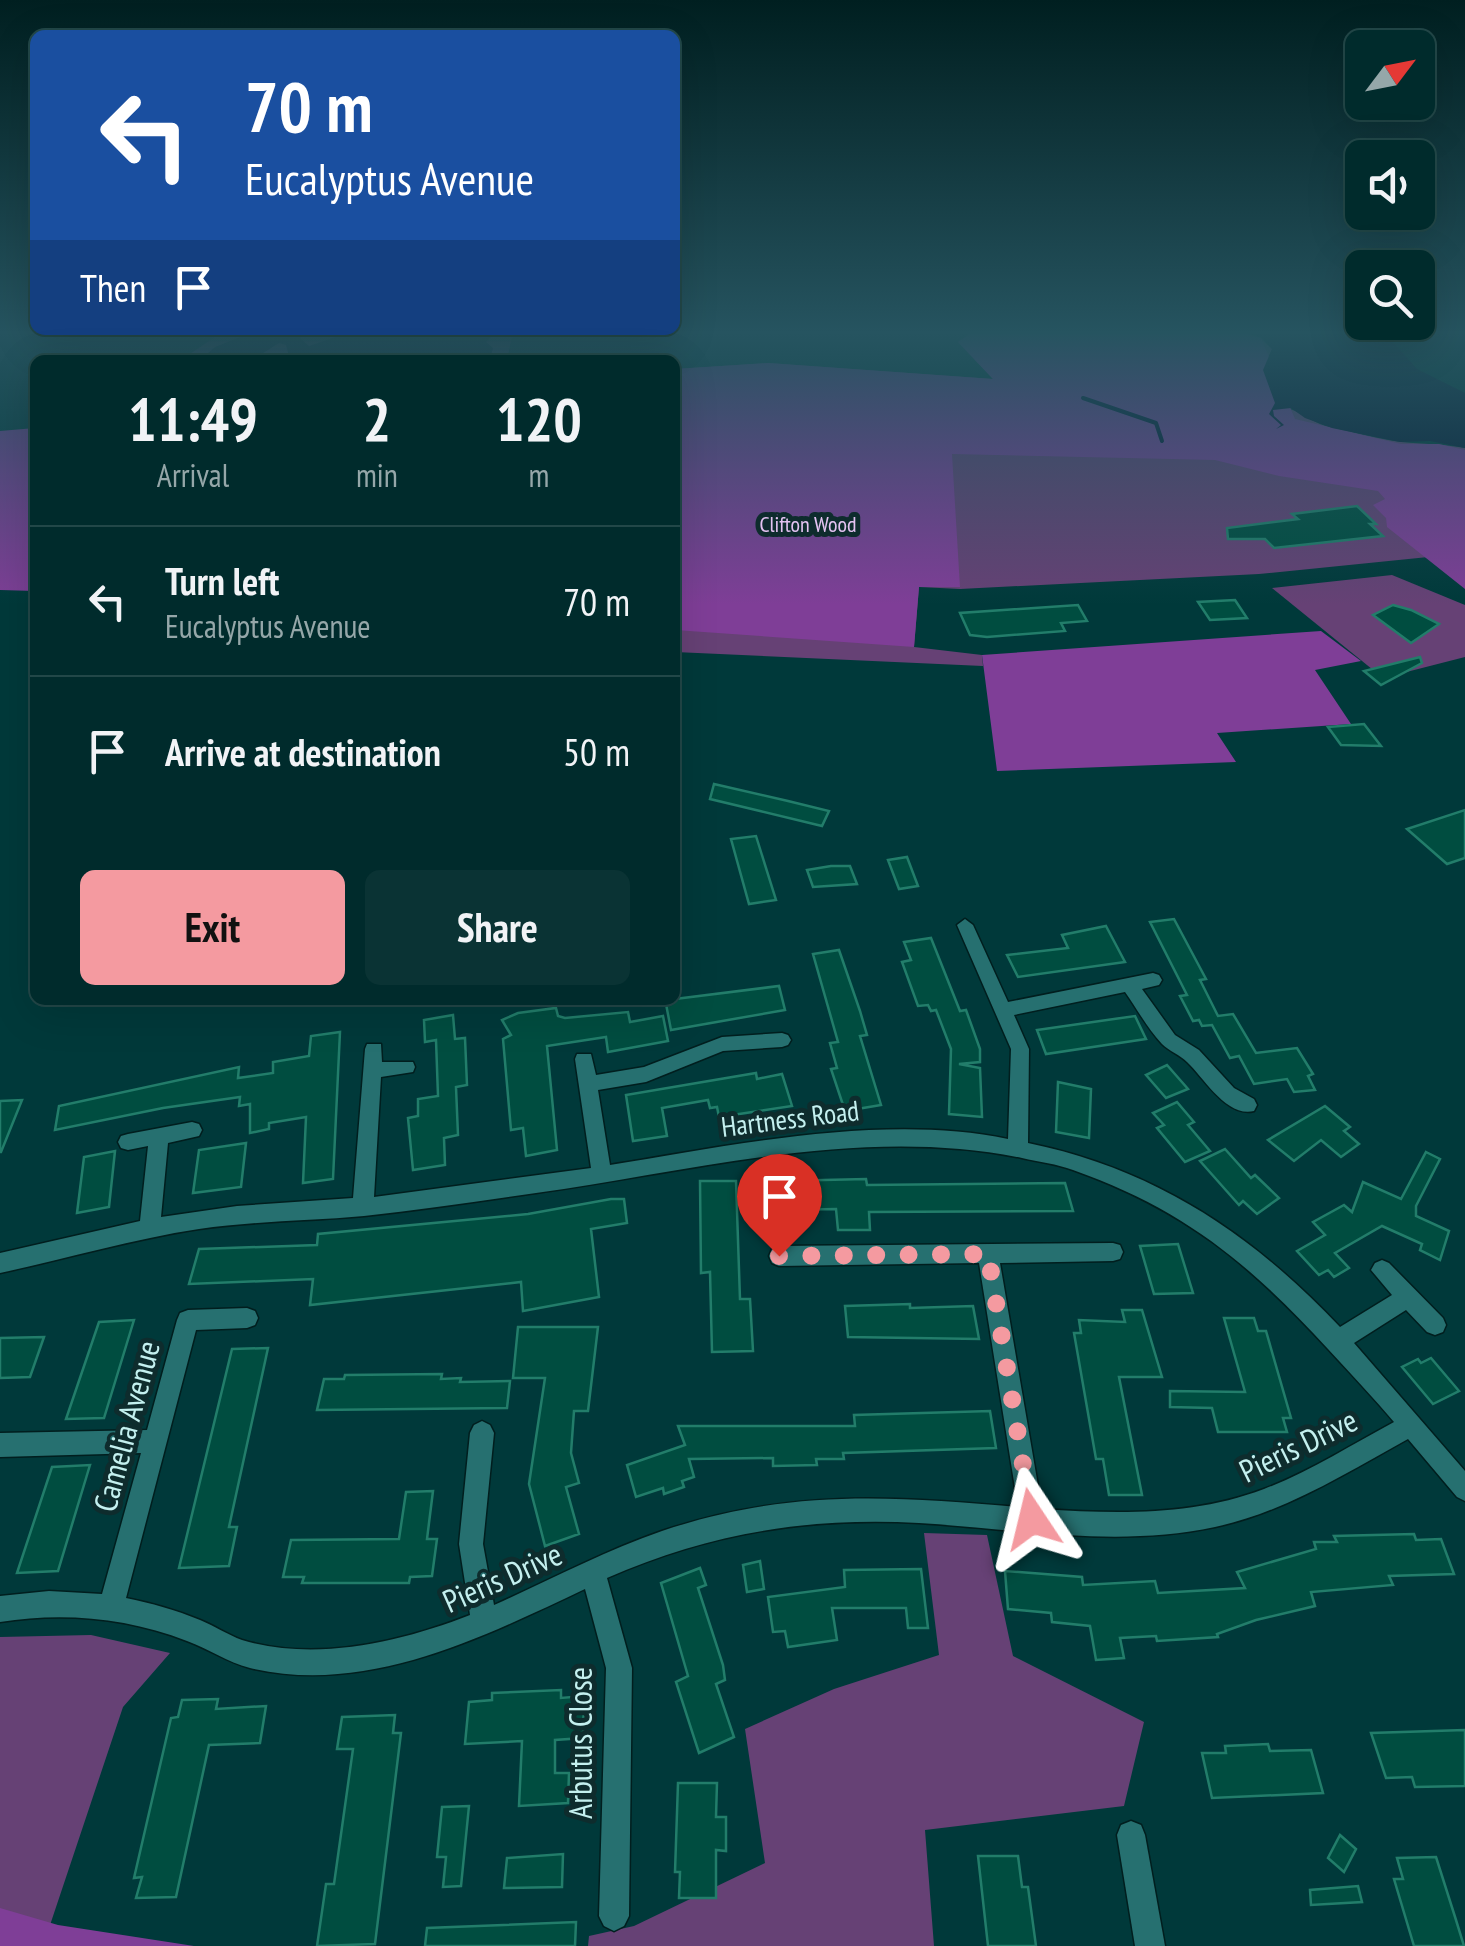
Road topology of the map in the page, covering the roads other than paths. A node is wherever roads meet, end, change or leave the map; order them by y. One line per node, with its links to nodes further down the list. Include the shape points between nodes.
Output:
1 (965, 924): 4 (street)
2 (1153, 980): 3 (street)
3 (1130, 985): 4 (street); 11 (street, via 1169,1040 1192,1055 1218,1096)
4 (1003, 1010): 15 (street, via 1022,1061)
5 (782, 1040): 10 (street, via 722,1044 646,1074)
6 (374, 1049): 9 (street)
7 (584, 1059): 10 (street)
8 (406, 1067): 9 (street)
9 (373, 1070): 17 (street)
10 (588, 1084): 16 (street)
11 (1247, 1106)
12 (192, 1130): 13 (street)
13 (159, 1136): 14 (street); 18 (street)
14 (128, 1142)
15 (1018, 1146): 16 (street, Hartness Road, via 959,1138 850,1139); 27 (street, Hartness Road, via 1104,1170 1200,1219 1249,1255)
16 (602, 1176): 17 (street, Hartness Road)
17 (363, 1207): 18 (street, Hartness Road)
18 (150, 1228): 22 (street, Hartness Road)
19 (1113, 1252): 20 (street)
20 (988, 1254): 21 (street); 33 (street)
21 (779, 1256)
22 (0, 1263)
23 (1382, 1270): 24 (street)
24 (1408, 1297): 26 (street); 27 (street)
25 (248, 1318): 30 (street, Camelia Avenue, via 188,1320)
26 (1434, 1325)
27 (1336, 1342): 28 (street, Hartness Road)
28 (1411, 1425): 32 (street, Hartness Road); 33 (street, Pieris Drive, via 1240,1510 1138,1525)
29 (482, 1432): 37 (street, via 470,1544)
30 (156, 1441): 31 (street); 35 (street, Camelia Avenue)
31 (0, 1445)
32 (1465, 1489)
33 (1032, 1519): 34 (street, Pieris Drive, via 934,1511 802,1512 696,1533)
34 (593, 1572): 37 (street, Pieris Drive); 39 (street, Arbutus Close, via 619,1668)
35 (110, 1607): 36 (street, Pieris Drive, via 48,1603); 37 (street, Pieris Drive, via 196,1630 240,1652 300,1660 373,1656)
36 (0, 1609)
37 (484, 1621)
38 (1131, 1835): 40 (street)
39 (614, 1916)
40 (1150, 1946)

